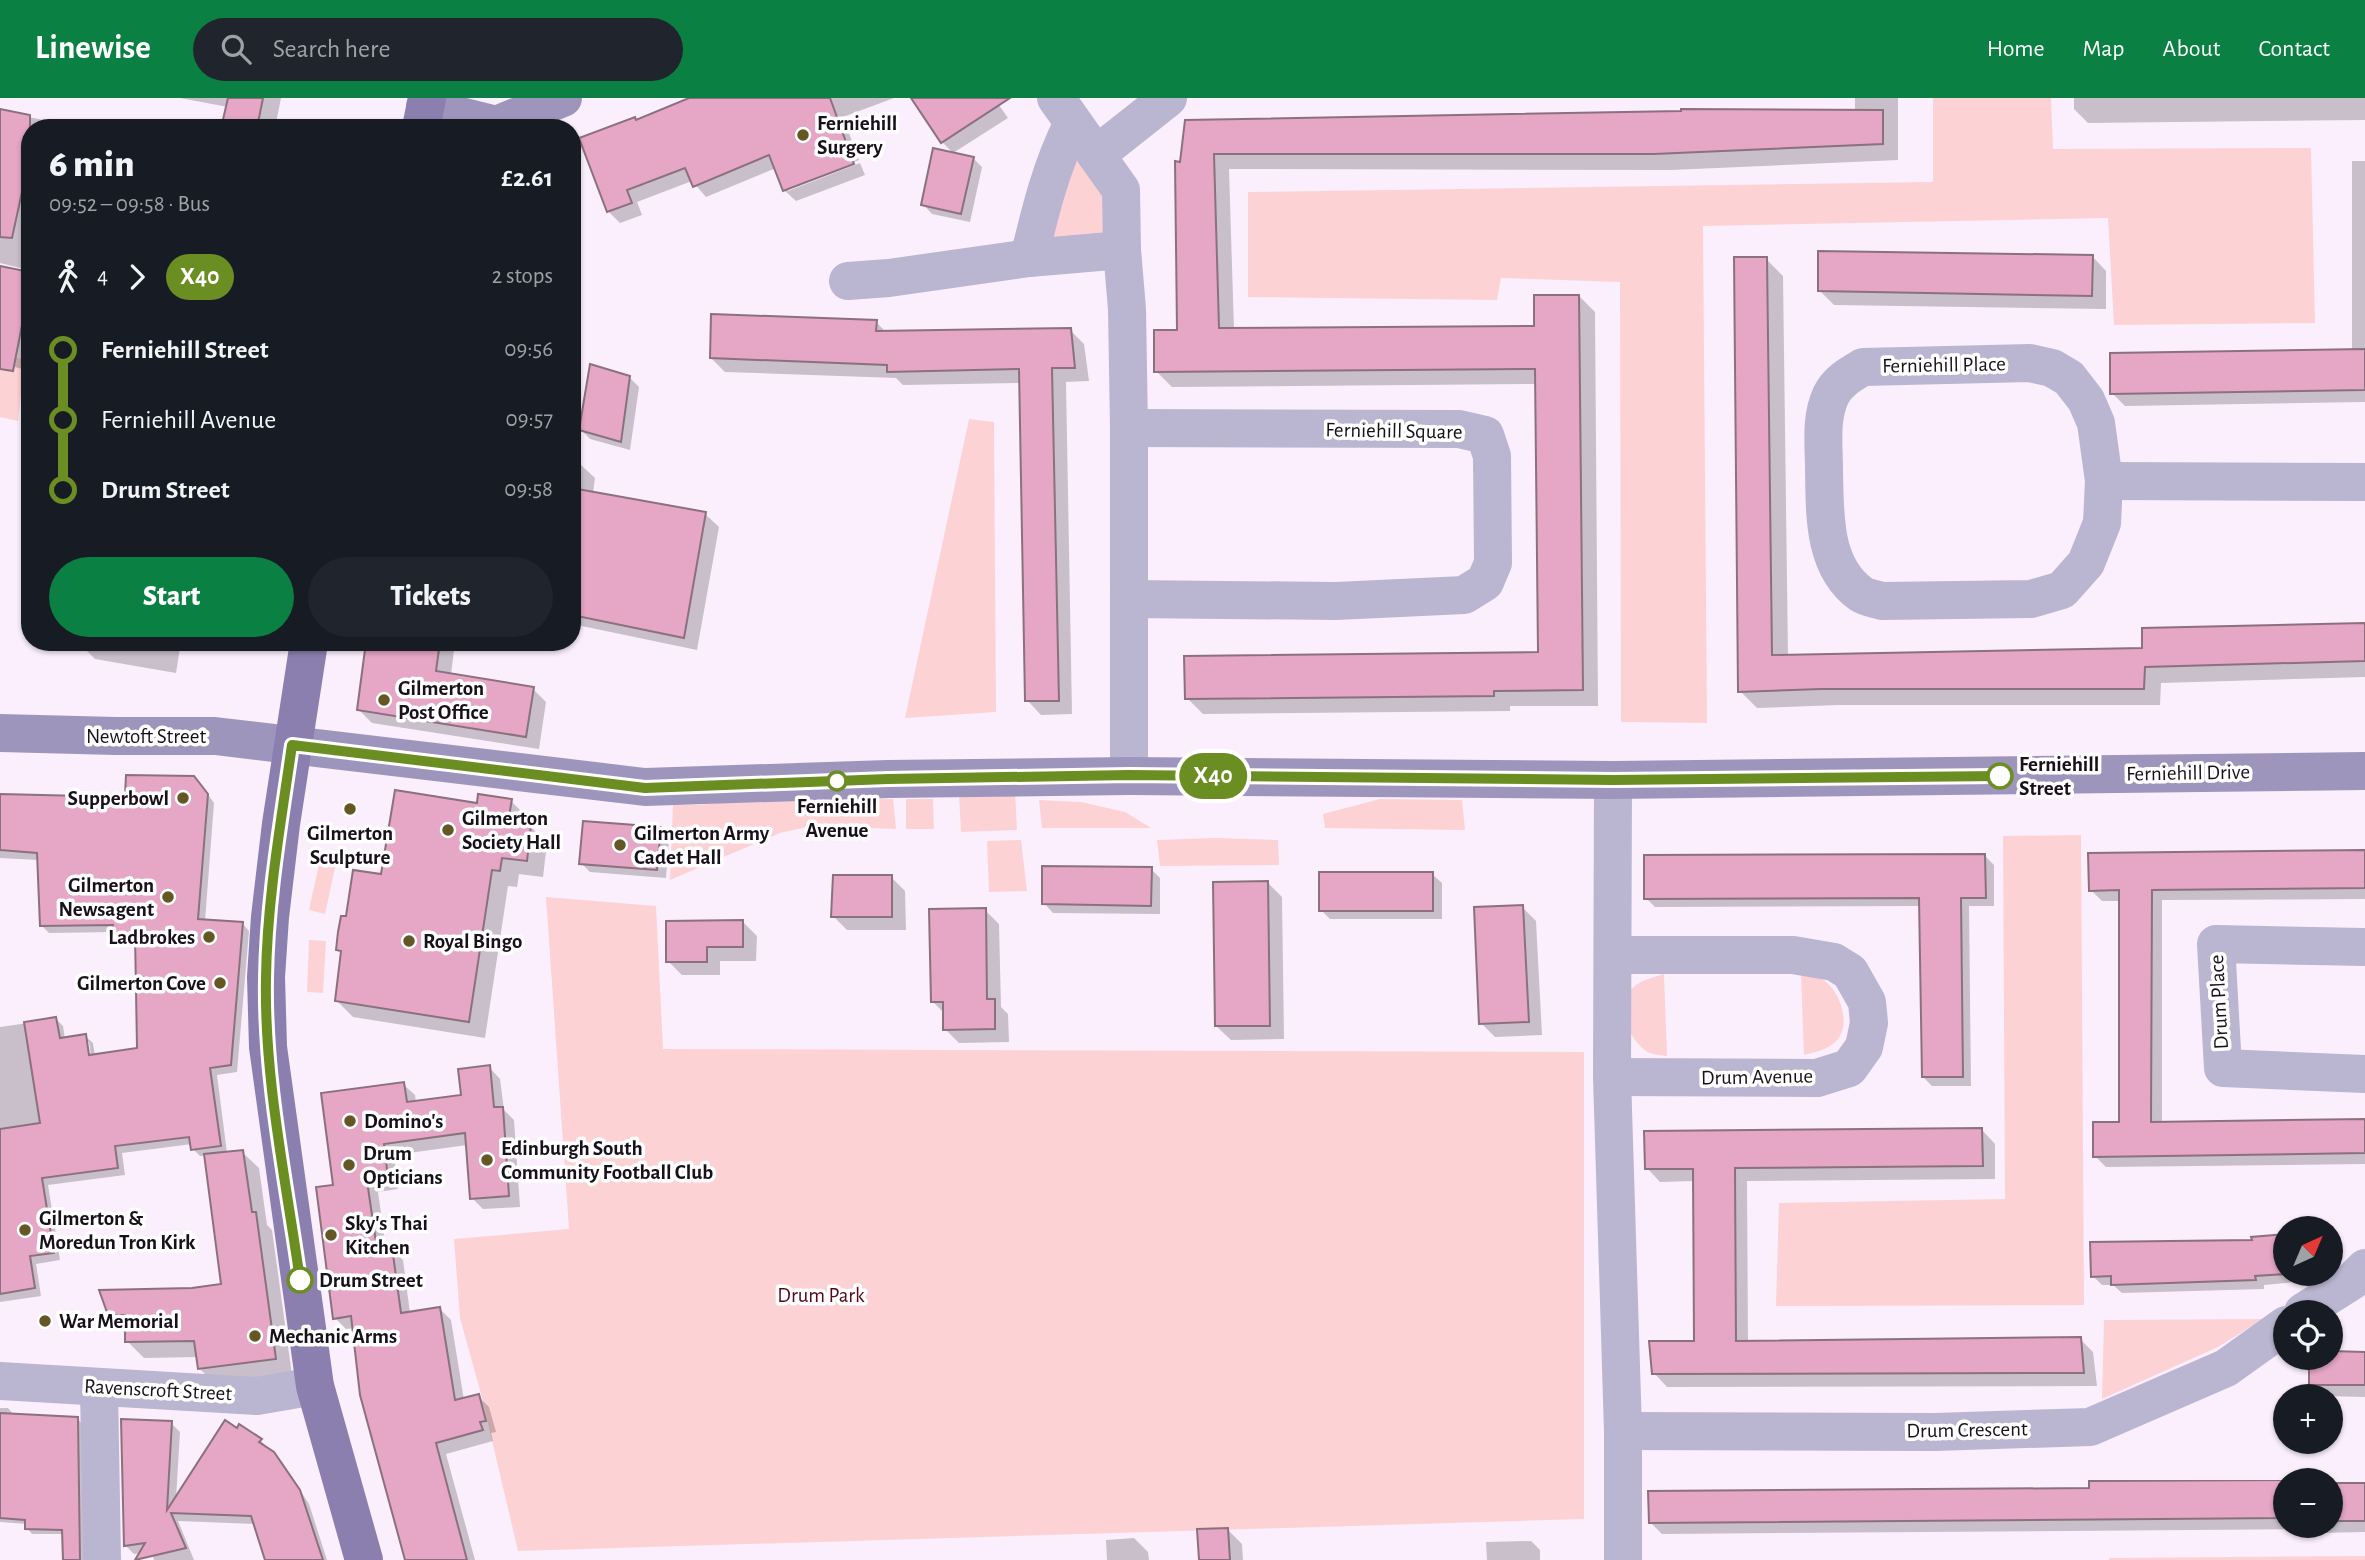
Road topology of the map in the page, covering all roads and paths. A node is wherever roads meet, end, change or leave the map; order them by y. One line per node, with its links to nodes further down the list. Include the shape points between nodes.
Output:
1 (563, 98): 6 (main road)
2 (1168, 98): 7 (street)
3 (424, 111): 5 (main road)
4 (1064, 111): 7 (street); 9 (street, via 1061,146)
5 (465, 119)
6 (511, 119)
7 (1096, 155): 8 (street, via 1121,190)
8 (1122, 250): 9 (street); 11 (street)
9 (1028, 258): 10 (street)
10 (848, 281)
11 (1129, 428): 14 (street); 14 (street, Ferniehill Square, via 1459,429 1485,435 1492,456 1493,563 1485,582 1464,595 1336,601)
12 (2105, 481): 12 (street, Ferniehill Place, via 2102,523 2086,563 2062,590 2031,599 1882,601 1862,595 1830,549 1823,416 1832,392 1863,367 2029,363 2052,368 2069,378 2086,400 2096,423); 13 (street)
13 (2365, 482)
14 (1129, 599): 19 (street)
15 (308, 651): 17 (main road)
16 (0, 733): 17 (main road, Newtoft Street, via 215,736)
17 (292, 745): 19 (main road, Ferniehill Drive, via 645,788); 29 (main road, via 270,917 268,1047)
18 (2365, 771): 20 (main road, Ferniehill Drive)
19 (1129, 775): 20 (main road, Ferniehill Drive)
20 (1613, 780): 22 (street)
21 (2365, 947): 23 (street, Drum Place, via 2216,944 2223,1068)
22 (1614, 955): 24 (street); 24 (street, Drum Avenue, via 1793,955 1834,962 1850,972 1867,1002 1869,1023 1864,1046 1849,1068 1817,1078)
23 (2365, 1074)
24 (1612, 1077): 31 (street)
25 (2365, 1268): 26 (street)
26 (2322, 1300)
27 (2273, 1334): 31 (street, Drum Crescent, via 2226,1368 2090,1427 1935,1432)
28 (0, 1381): 30 (street, Ravenscroft Street)
29 (315, 1386): 30 (street, Ravenscroft Street, via 257,1396); 33 (main road)
30 (99, 1387): 32 (street)
31 (1623, 1430): 34 (street)
32 (102, 1560)
33 (364, 1560)
34 (1623, 1560)

